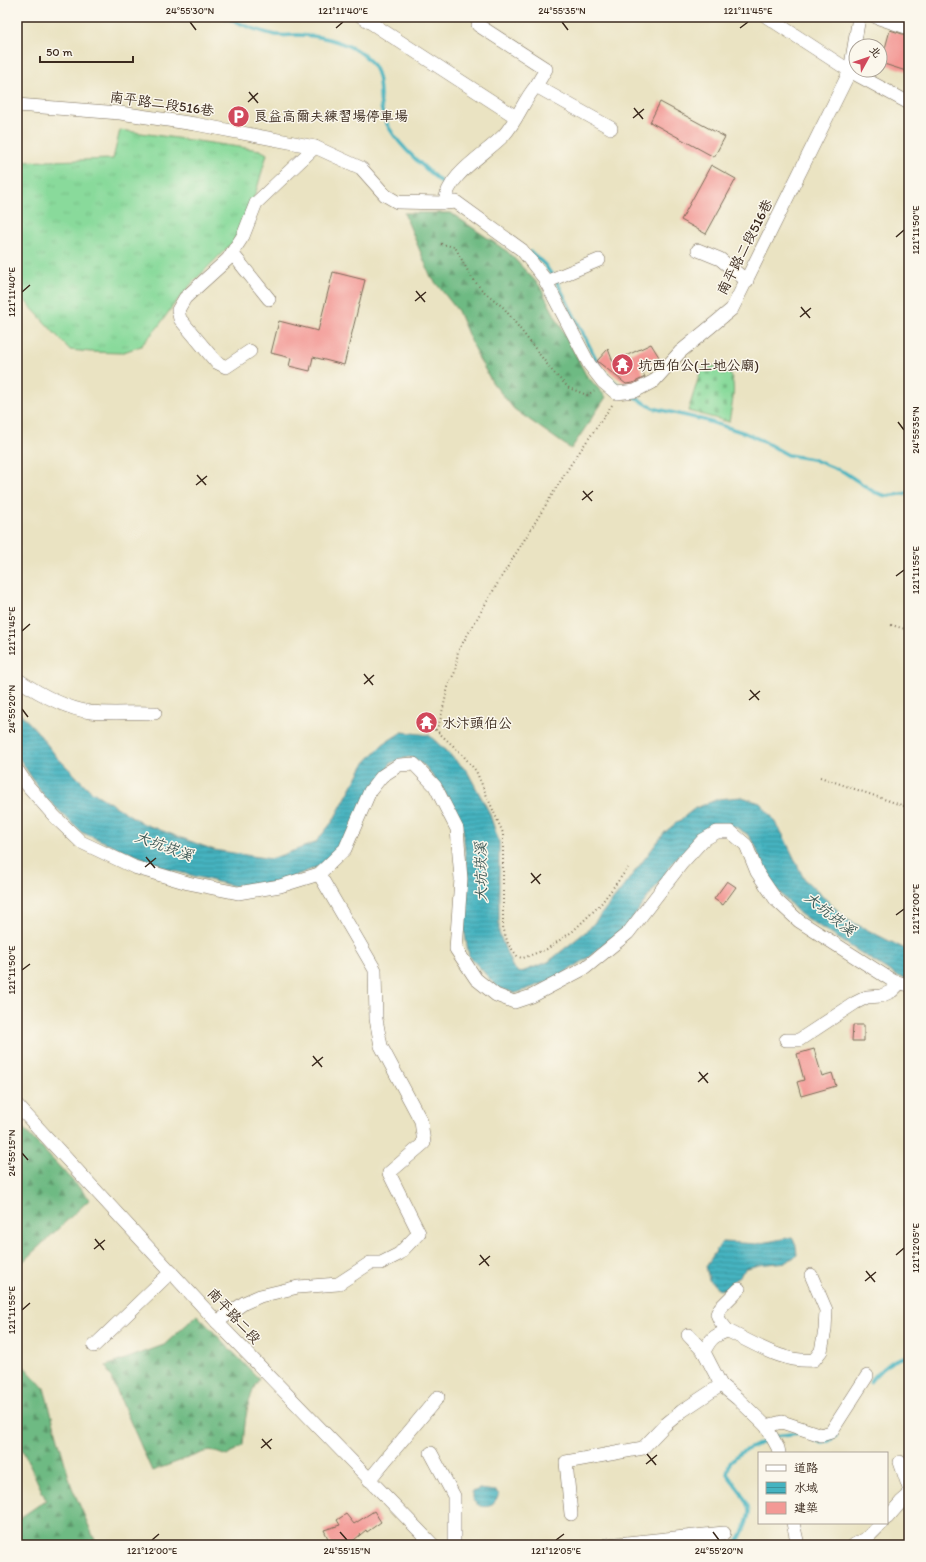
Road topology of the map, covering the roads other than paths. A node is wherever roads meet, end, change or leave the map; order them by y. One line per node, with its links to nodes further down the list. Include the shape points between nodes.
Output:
1 (362, 17): 14 (street)
2 (767, 17): 8 (street)
3 (859, 17): 7 (street, 南平路二段516巷)
4 (876, 17): 6 (street)
5 (478, 25): 11 (street, via 546,69)
6 (909, 28)
7 (856, 38)
8 (848, 70)
9 (848, 75): 21 (street, 南平路二段516巷)
10 (863, 78): 12 (street)
11 (536, 86): 14 (street); 15 (street)
12 (909, 103)
13 (17, 105): 16 (street, 南平路二段516巷, via 120,113 195,124)
14 (516, 117): 17 (street, via 504,134 454,179)
15 (611, 128)
16 (315, 147): 17 (street, 南平路二段516巷, via 361,168 385,195 397,202); 19 (street, via 256,203 243,236)
17 (445, 199): 22 (street, 南平路二段516巷, via 456,202 522,250)
18 (698, 250): 21 (street, via 720,259)
19 (232, 253): 23 (street); 24 (street, via 185,298 178,310 180,319 216,362 226,367)
20 (599, 260): 22 (street)
21 (747, 281): 22 (street, 南平路二段516巷, via 732,309 680,352 654,381 635,391 615,390 589,364)
22 (547, 282)
23 (269, 299)
24 (250, 351)
25 (17, 679): 26 (street, via 69,706 90,712)
26 (155, 713)
27 (17, 770): 28 (street, via 55,817 81,842 134,867 188,883 238,893 280,886)
28 (319, 874): 29 (street, via 345,849 370,792 382,776 399,765 414,764 435,786 457,828 461,879 456,948 476,979 496,995 514,1002 532,996 585,968 628,934 682,863 703,840 717,832 731,832 746,845 757,872 776,900 799,921 893,982); 35 (street, via 375,970 376,1019 381,1046 421,1121 424,1143 389,1173 419,1233 399,1254 381,1263 370,1264 338,1284 298,1287 260,1296 244,1303)
29 (905, 984): 30 (street, via 881,996 867,997 855,1003 799,1040)
30 (786, 1040)
31 (17, 1105): 32 (street, 南平路二段)
32 (171, 1272): 35 (street, 南平路二段); 38 (street)
33 (811, 1275): 36 (street, via 826,1310 821,1351 814,1360 782,1357)
34 (739, 1289): 36 (street, via 717,1314)
35 (217, 1322): 47 (street, 南平路二段)
36 (728, 1331): 39 (street, via 717,1334 708,1343)
37 (688, 1335): 39 (street)
38 (94, 1346)
39 (704, 1352): 41 (street)
40 (867, 1376): 43 (street, via 831,1432 821,1435 782,1422)
41 (720, 1385): 43 (street); 50 (street, via 682,1411 643,1448 566,1462)
42 (438, 1398): 47 (street)
43 (767, 1428): 44 (street)
44 (777, 1449)
45 (430, 1453): 56 (street, via 454,1496)
46 (900, 1462): 48 (street)
47 (369, 1480): 55 (street, 南平路二段)
48 (909, 1488)
49 (909, 1495): 51 (street)
50 (571, 1514)
51 (888, 1517)
52 (793, 1524): 58 (street)
53 (881, 1524): 59 (street, via 868,1537)
54 (724, 1533): 57 (street)
55 (433, 1545)
56 (454, 1545)
57 (608, 1545)
58 (798, 1545)
59 (854, 1545)

